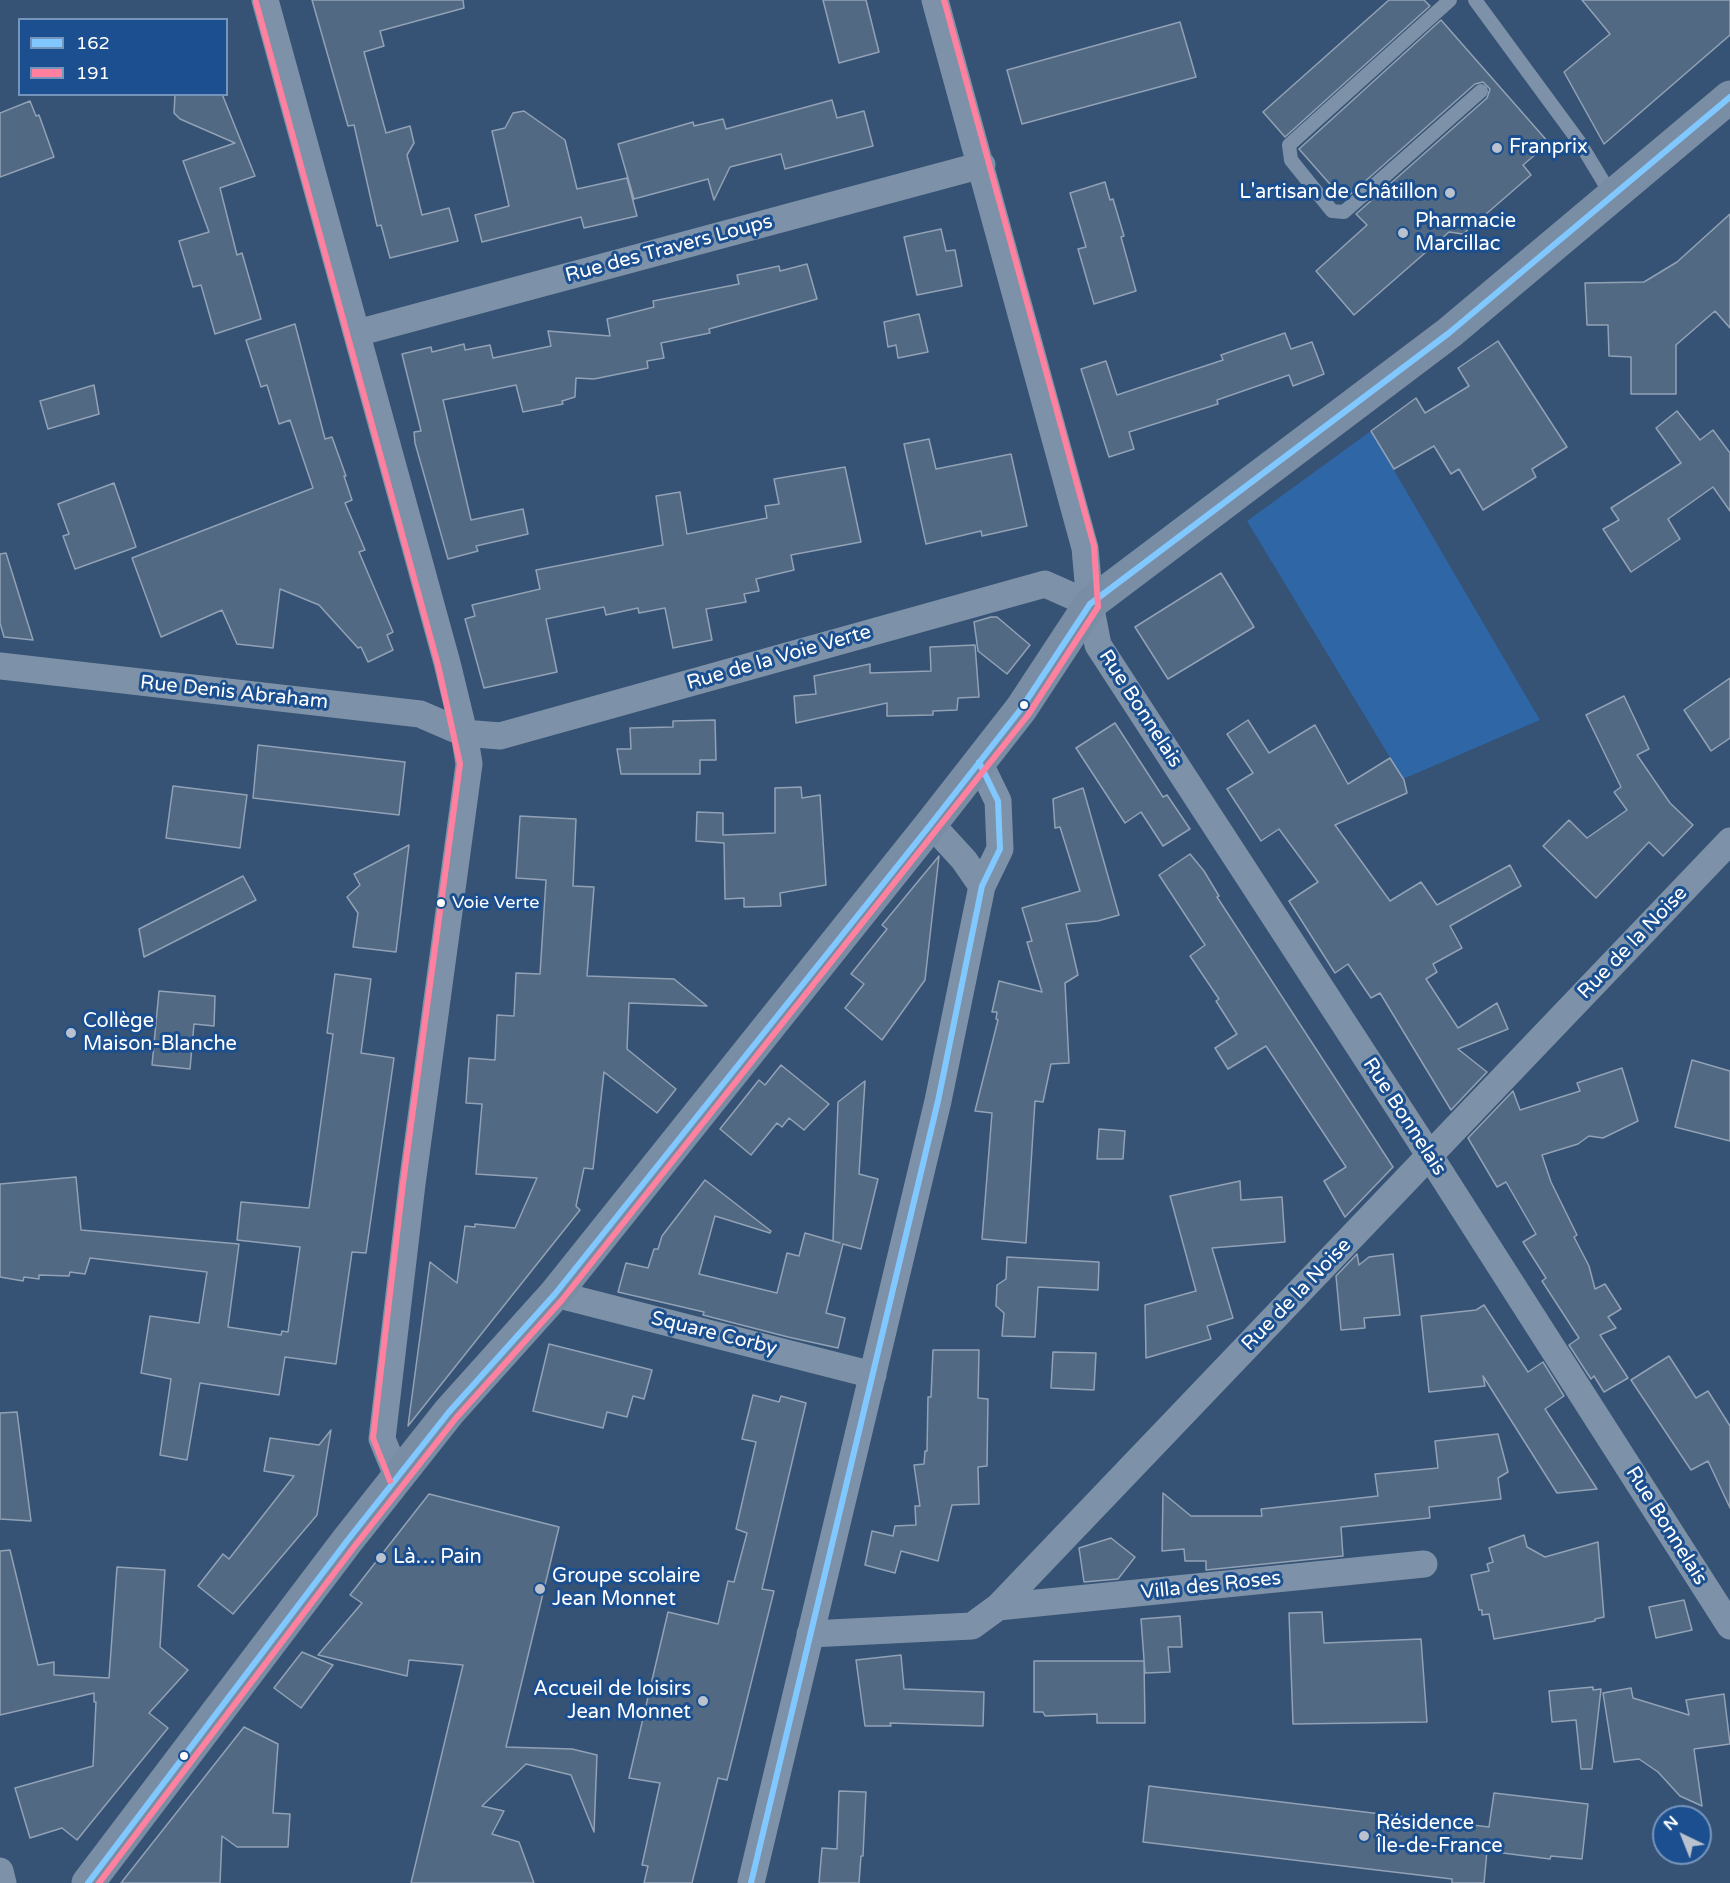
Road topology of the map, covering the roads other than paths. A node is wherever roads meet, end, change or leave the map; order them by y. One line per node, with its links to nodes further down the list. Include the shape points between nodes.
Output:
1 (265, 0): 9 (street)
2 (934, 0): 7 (street, Rue Bonnelais)
3 (1450, 0): 5 (lane, via 1289,145 1291,160 1332,211 1344,212)
4 (1475, 0): 8 (lane, via 1580,143)
5 (1481, 91)
6 (1730, 97): 8 (main road)
7 (982, 165): 9 (street, Rue des Travers Loups); 10 (street, Rue Bonnelais, via 1085,548)
8 (1612, 196): 10 (main road, via 1449,333)
9 (357, 333): 12 (street)
10 (1090, 604): 12 (street, Rue de la Voie Verte, via 1046,584 500,736); 13 (main road, via 1021,709); 17 (street, Rue Bonnelais, via 1098,645)
11 (0, 666): 12 (street, Rue Denis Abraham, via 420,714)
12 (464, 733): 20 (street, via 468,764 382,1438)
13 (979, 762): 14 (main road); 16 (street, via 998,801 1000,849)
14 (931, 824): 16 (street); 18 (main road)
15 (1730, 841): 17 (street, Rue de la Noise)
16 (982, 886): 19 (street, via 938,1101)
17 (1430, 1156): 22 (street, Rue de la Noise); 23 (street, Rue Bonnelais)
18 (555, 1294): 19 (street, Square Corby); 20 (main road, via 449,1412)
19 (873, 1375): 24 (street)
20 (398, 1478): 27 (main road)
21 (1424, 1564): 22 (street, Villa des Roses)
22 (999, 1607): 24 (street, Rue de la Noise, via 972,1626)
23 (1730, 1626)
24 (810, 1634): 28 (street)
25 (0, 1871): 26 (street)
26 (3, 1883)
27 (88, 1883)
28 (751, 1883)

